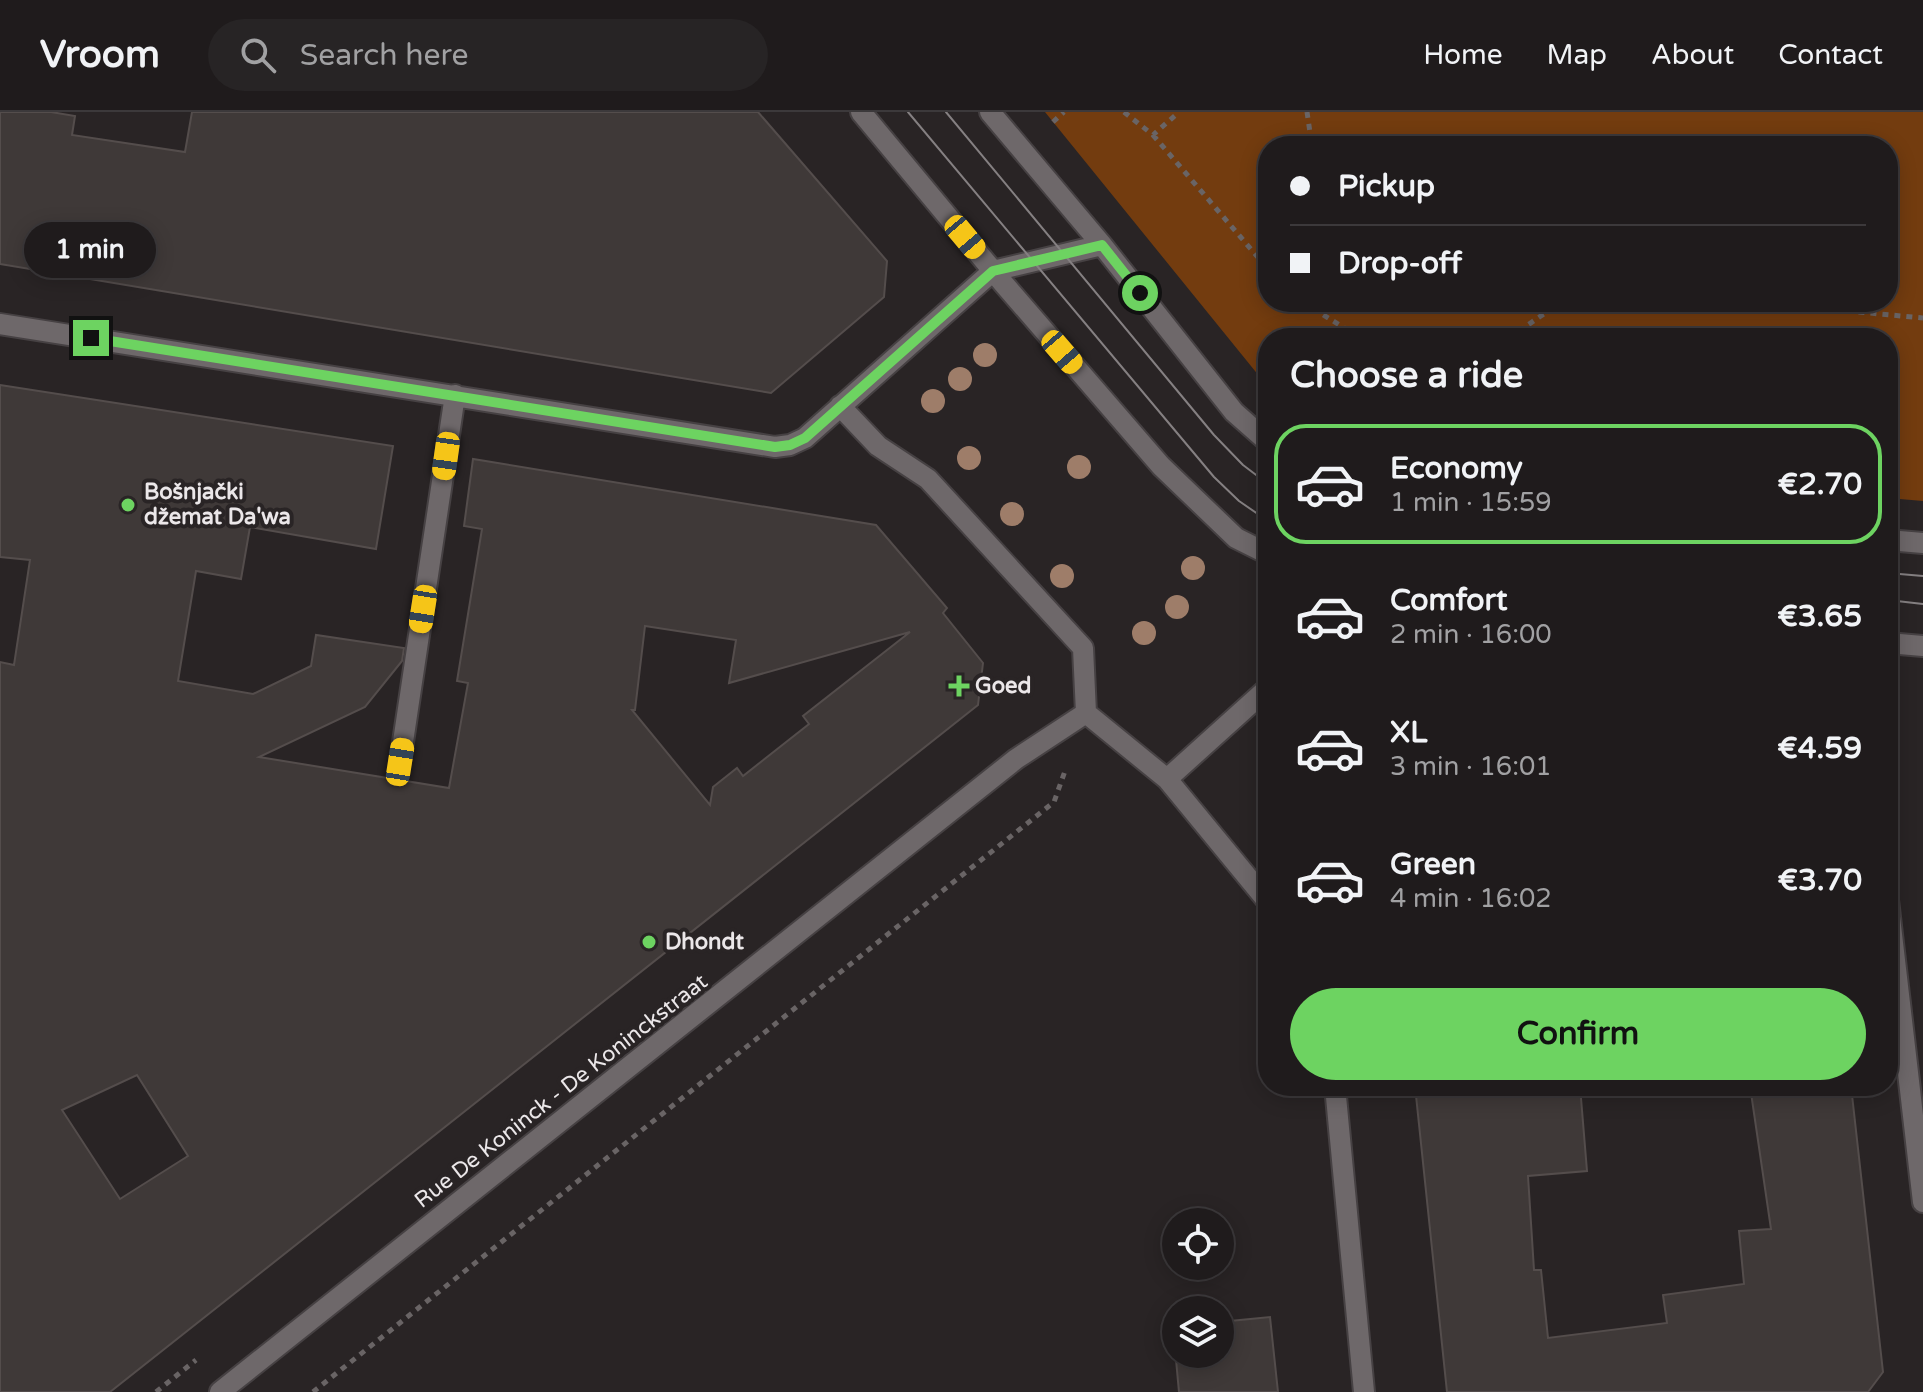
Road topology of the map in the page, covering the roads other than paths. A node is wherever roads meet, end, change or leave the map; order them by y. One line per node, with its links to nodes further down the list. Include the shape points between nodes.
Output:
1 (861, 112): 4 (street)
2 (990, 112): 3 (street)
3 (1102, 245): 4 (street); 8 (street, via 1234,412)
4 (993, 271): 7 (street); 11 (street, via 1161,466 1236,538)
5 (0, 324): 6 (street)
6 (455, 395): 7 (street, via 775,447 805,438); 16 (street)
7 (840, 406): 15 (street, via 878,446 928,479 1083,648)
8 (1258, 433)
9 (1898, 541): 10 (street)
10 (1923, 543)
11 (1258, 549)
12 (1898, 644): 13 (street)
13 (1923, 646)
14 (1258, 697): 17 (street)
15 (1086, 713): 17 (street); 22 (street, Rue De Koninck - De Koninckstraat, via 1004,768)
16 (400, 762)
17 (1167, 779): 18 (street)
18 (1258, 890)
19 (1898, 986): 21 (street)
20 (1336, 1096): 23 (street)
21 (1923, 1202)
22 (220, 1392)
23 (1364, 1392)

